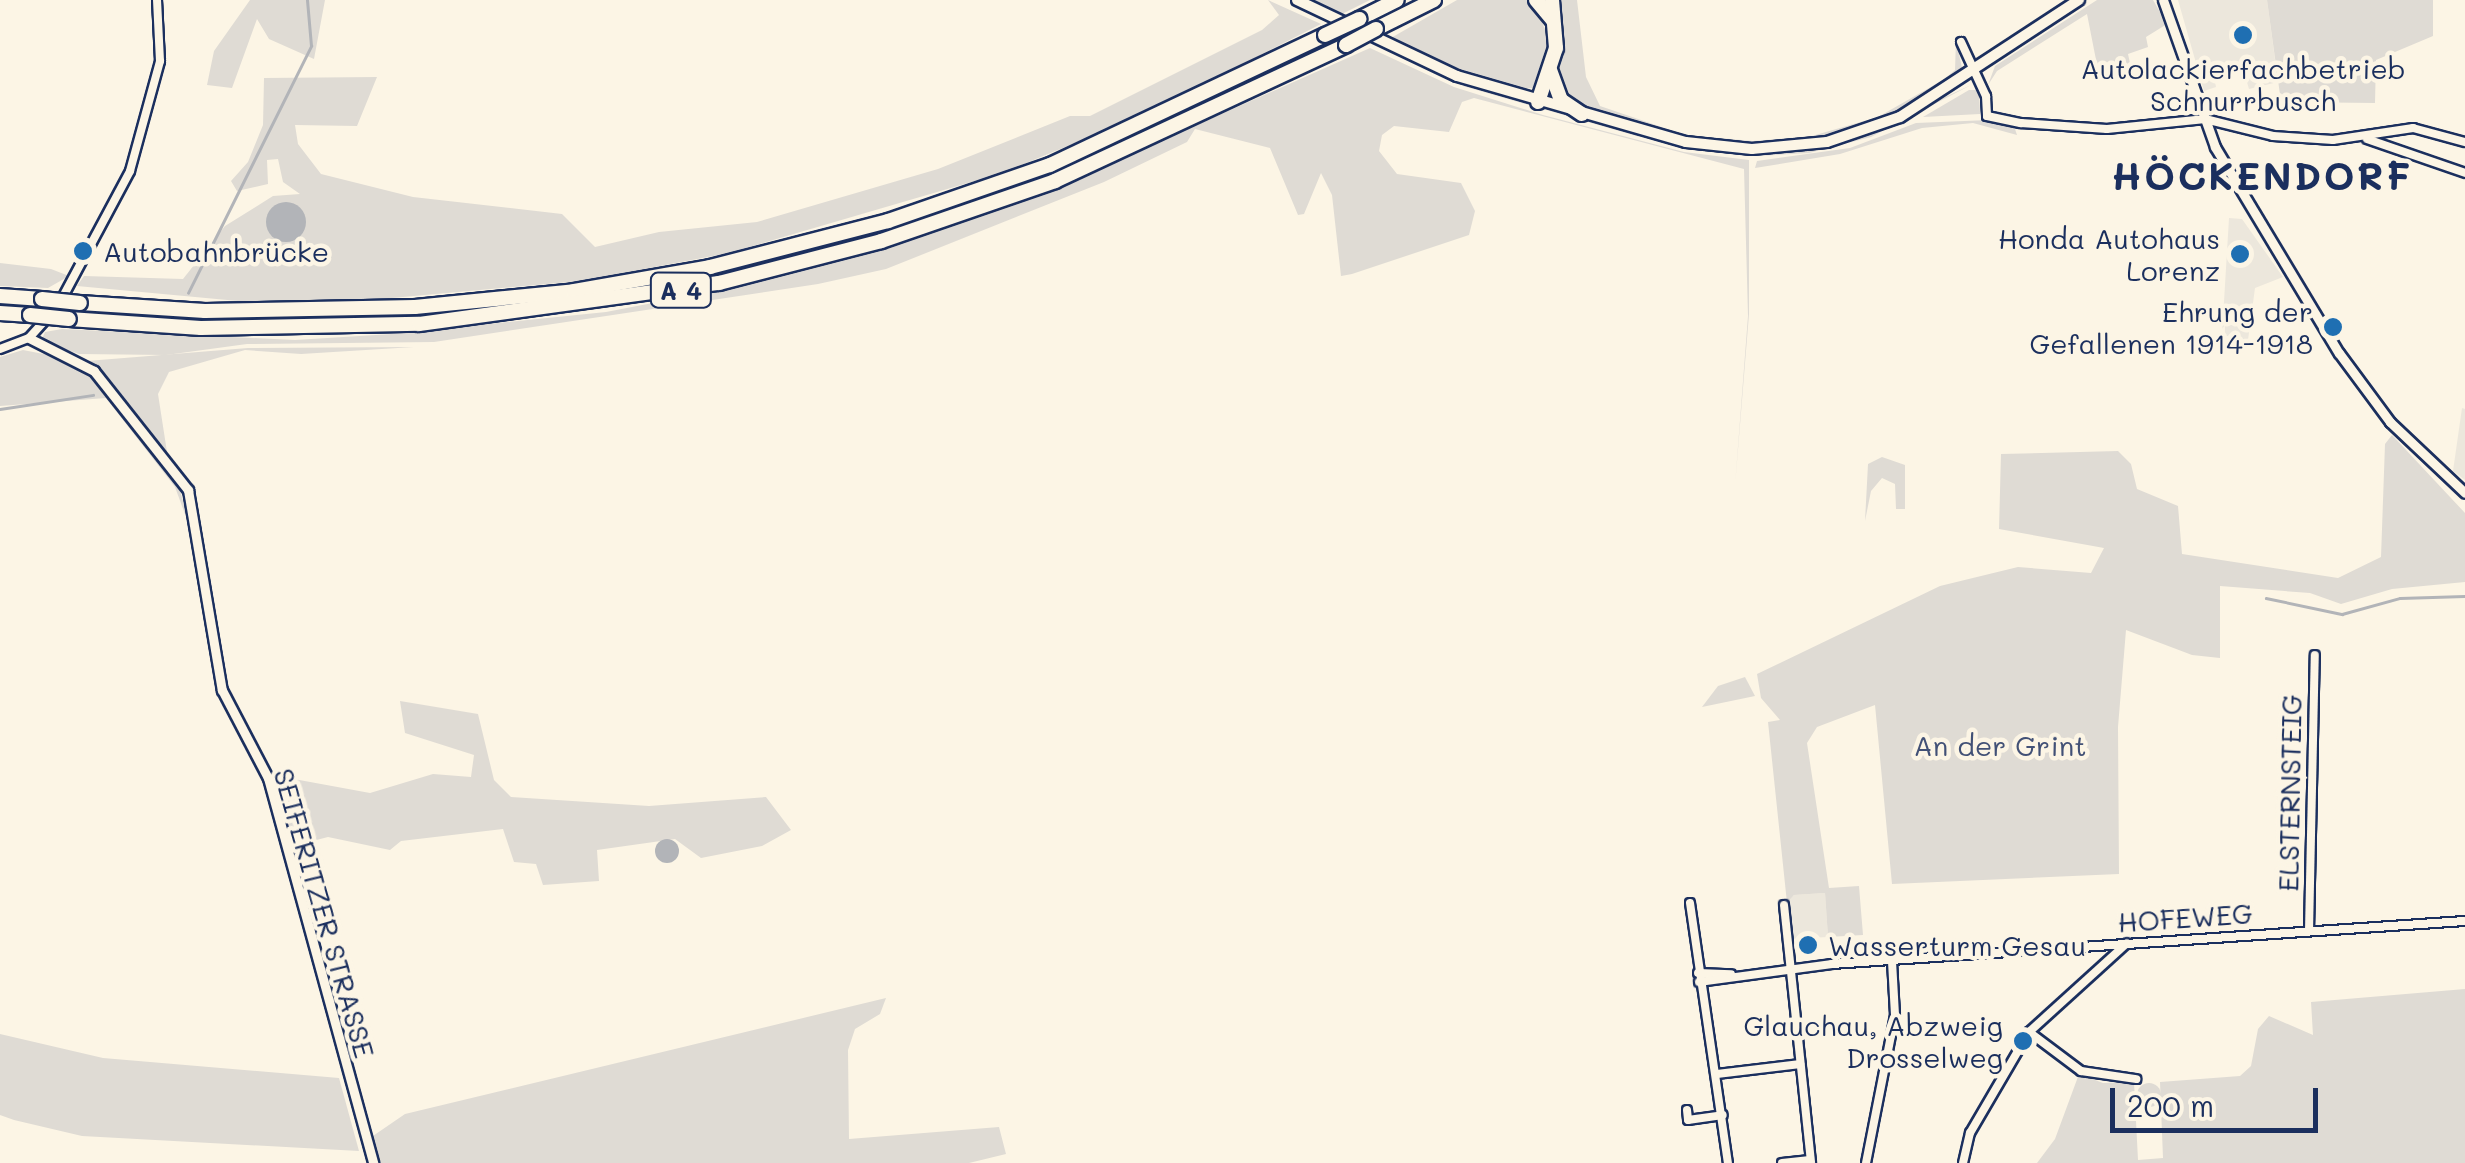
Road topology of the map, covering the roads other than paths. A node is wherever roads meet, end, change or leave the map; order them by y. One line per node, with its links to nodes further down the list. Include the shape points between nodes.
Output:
1 (157, 0): 23 (street, via 160,62 152,104 68,292)
2 (1297, 0): 15 (main road, via 1397,52)
3 (1378, 0): 10 (highway)
4 (1397, 0): 10 (highway, A 4)
5 (1434, 0): 22 (highway, A 4, bridge, via 1056,180 898,236 719,283 419,324 201,328)
6 (1536, 0): 11 (highway)
7 (1552, 0): 11 (highway)
8 (2079, 0): 14 (main road)
9 (2163, 0): 17 (street)
10 (1363, 17): 21 (highway, A 4, bridge, via 1050,165 888,221 710,267 574,291 415,308 205,311)
11 (1554, 21): 13 (highway)
12 (1960, 42): 14 (street)
13 (1550, 69): 15 (highway); 16 (highway, via 1561,100)
14 (1972, 71): 16 (main road, via 1900,116 1804,146 1714,146); 17 (street, via 1986,96 1987,116 2108,129)
15 (1538, 102): 16 (main road)
16 (1582, 114)
17 (2206, 119): 18 (street, via 2273,136); 25 (street, via 2214,147 2346,365 2399,432)
18 (2367, 138): 19 (street, via 2413,128); 20 (street)
19 (2465, 142)
20 (2465, 173)
21 (0, 296)
22 (0, 312)
23 (29, 338): 24 (street); 42 (street, SEIFERITZER STRASSE, via 94,372 188,490 222,690 268,778)
24 (0, 348)
25 (2465, 493)
26 (2315, 655): 30 (street, ELSTERNSTEIG)
27 (1690, 903): 34 (street)
28 (1784, 905): 33 (street)
29 (2465, 921): 30 (street, HOFEWEG)
30 (2309, 931): 31 (street, HOFEWEG)
31 (2126, 943): 32 (street, HOFEWEG); 35 (street)
32 (1892, 961): 33 (street, HOFEWEG); 45 (street, via 1895,1015)
33 (1788, 969): 34 (street, HOFEWEG); 36 (street)
34 (1699, 978): 37 (street, via 1708,1064)
35 (2028, 1032): 38 (street, via 2080,1071); 46 (street, via 1976,1121)
36 (1800, 1064): 37 (street); 41 (street)
37 (1717, 1074): 40 (street)
38 (2136, 1079)
39 (1687, 1110): 40 (street, via 1688,1120)
40 (1723, 1116): 43 (street)
41 (1810, 1162): 44 (street)
42 (372, 1163)
43 (1728, 1163)
44 (1782, 1163)
45 (1866, 1163)
46 (1962, 1163)

